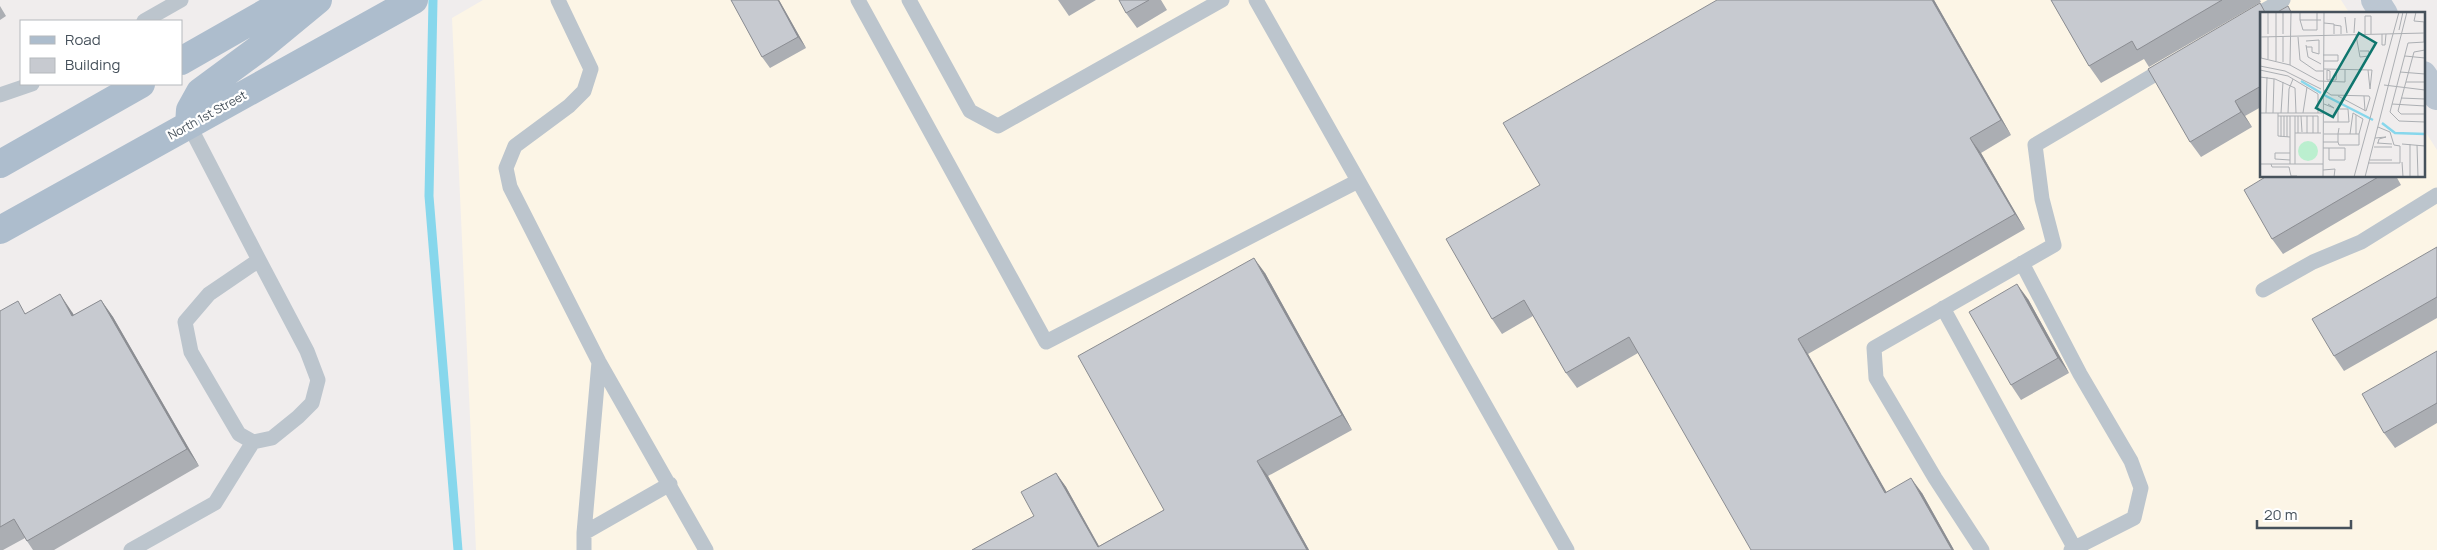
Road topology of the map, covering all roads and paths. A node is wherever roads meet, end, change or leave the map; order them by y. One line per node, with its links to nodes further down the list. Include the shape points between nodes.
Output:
1 (181, 0): 15 (lane)
2 (288, 0): 18 (main road)
3 (318, 0): 24 (main road, via 200,92 190,110)
4 (558, 0): 33 (lane, via 591,69 584,91 515,146 506,168 510,188)
5 (858, 0): 26 (lane, via 1046,342)
6 (909, 0): 7 (lane, via 970,111 998,126)
7 (1222, 0)
8 (1256, 0): 26 (lane)
9 (2282, 0): 12 (lane)
10 (2375, 0): 13 (main road)
11 (405, 5): 24 (main road, North 1st Street)
12 (2261, 12)
13 (2383, 12)
14 (2260, 13): 16 (lane)
15 (146, 20)
16 (2232, 29)
17 (2183, 58): 30 (lane, via 2034,145 2042,199 2054,245)
18 (182, 60)
19 (2424, 76): 23 (main road)
20 (29, 85): 22 (lane)
21 (139, 85): 25 (main road)
22 (0, 95)
23 (2437, 96)
24 (189, 125): 28 (main road, North 1st Street); 29 (lane)
25 (0, 164)
26 (1358, 181): 41 (lane)
27 (2437, 195): 31 (lane, via 2361,242 2312,262)
28 (0, 230)
29 (259, 260): 34 (lane, via 307,351 318,380 312,403 298,417 272,438); 34 (lane, via 209,294 185,322 191,352 239,434)
30 (2022, 263): 32 (lane); 37 (lane, via 2080,374 2132,461 2141,488 2134,518)
31 (2263, 290)
32 (1943, 308): 37 (lane); 42 (lane, via 1874,348 1876,378)
33 (599, 362): 35 (lane); 36 (lane)
34 (253, 442): 38 (lane, via 215,503)
35 (670, 484): 36 (lane); 40 (lane)
36 (584, 533): 39 (lane)
37 (2073, 549)
38 (131, 550)
39 (584, 550)
40 (706, 550)
41 (1567, 550)
42 (1982, 550)

